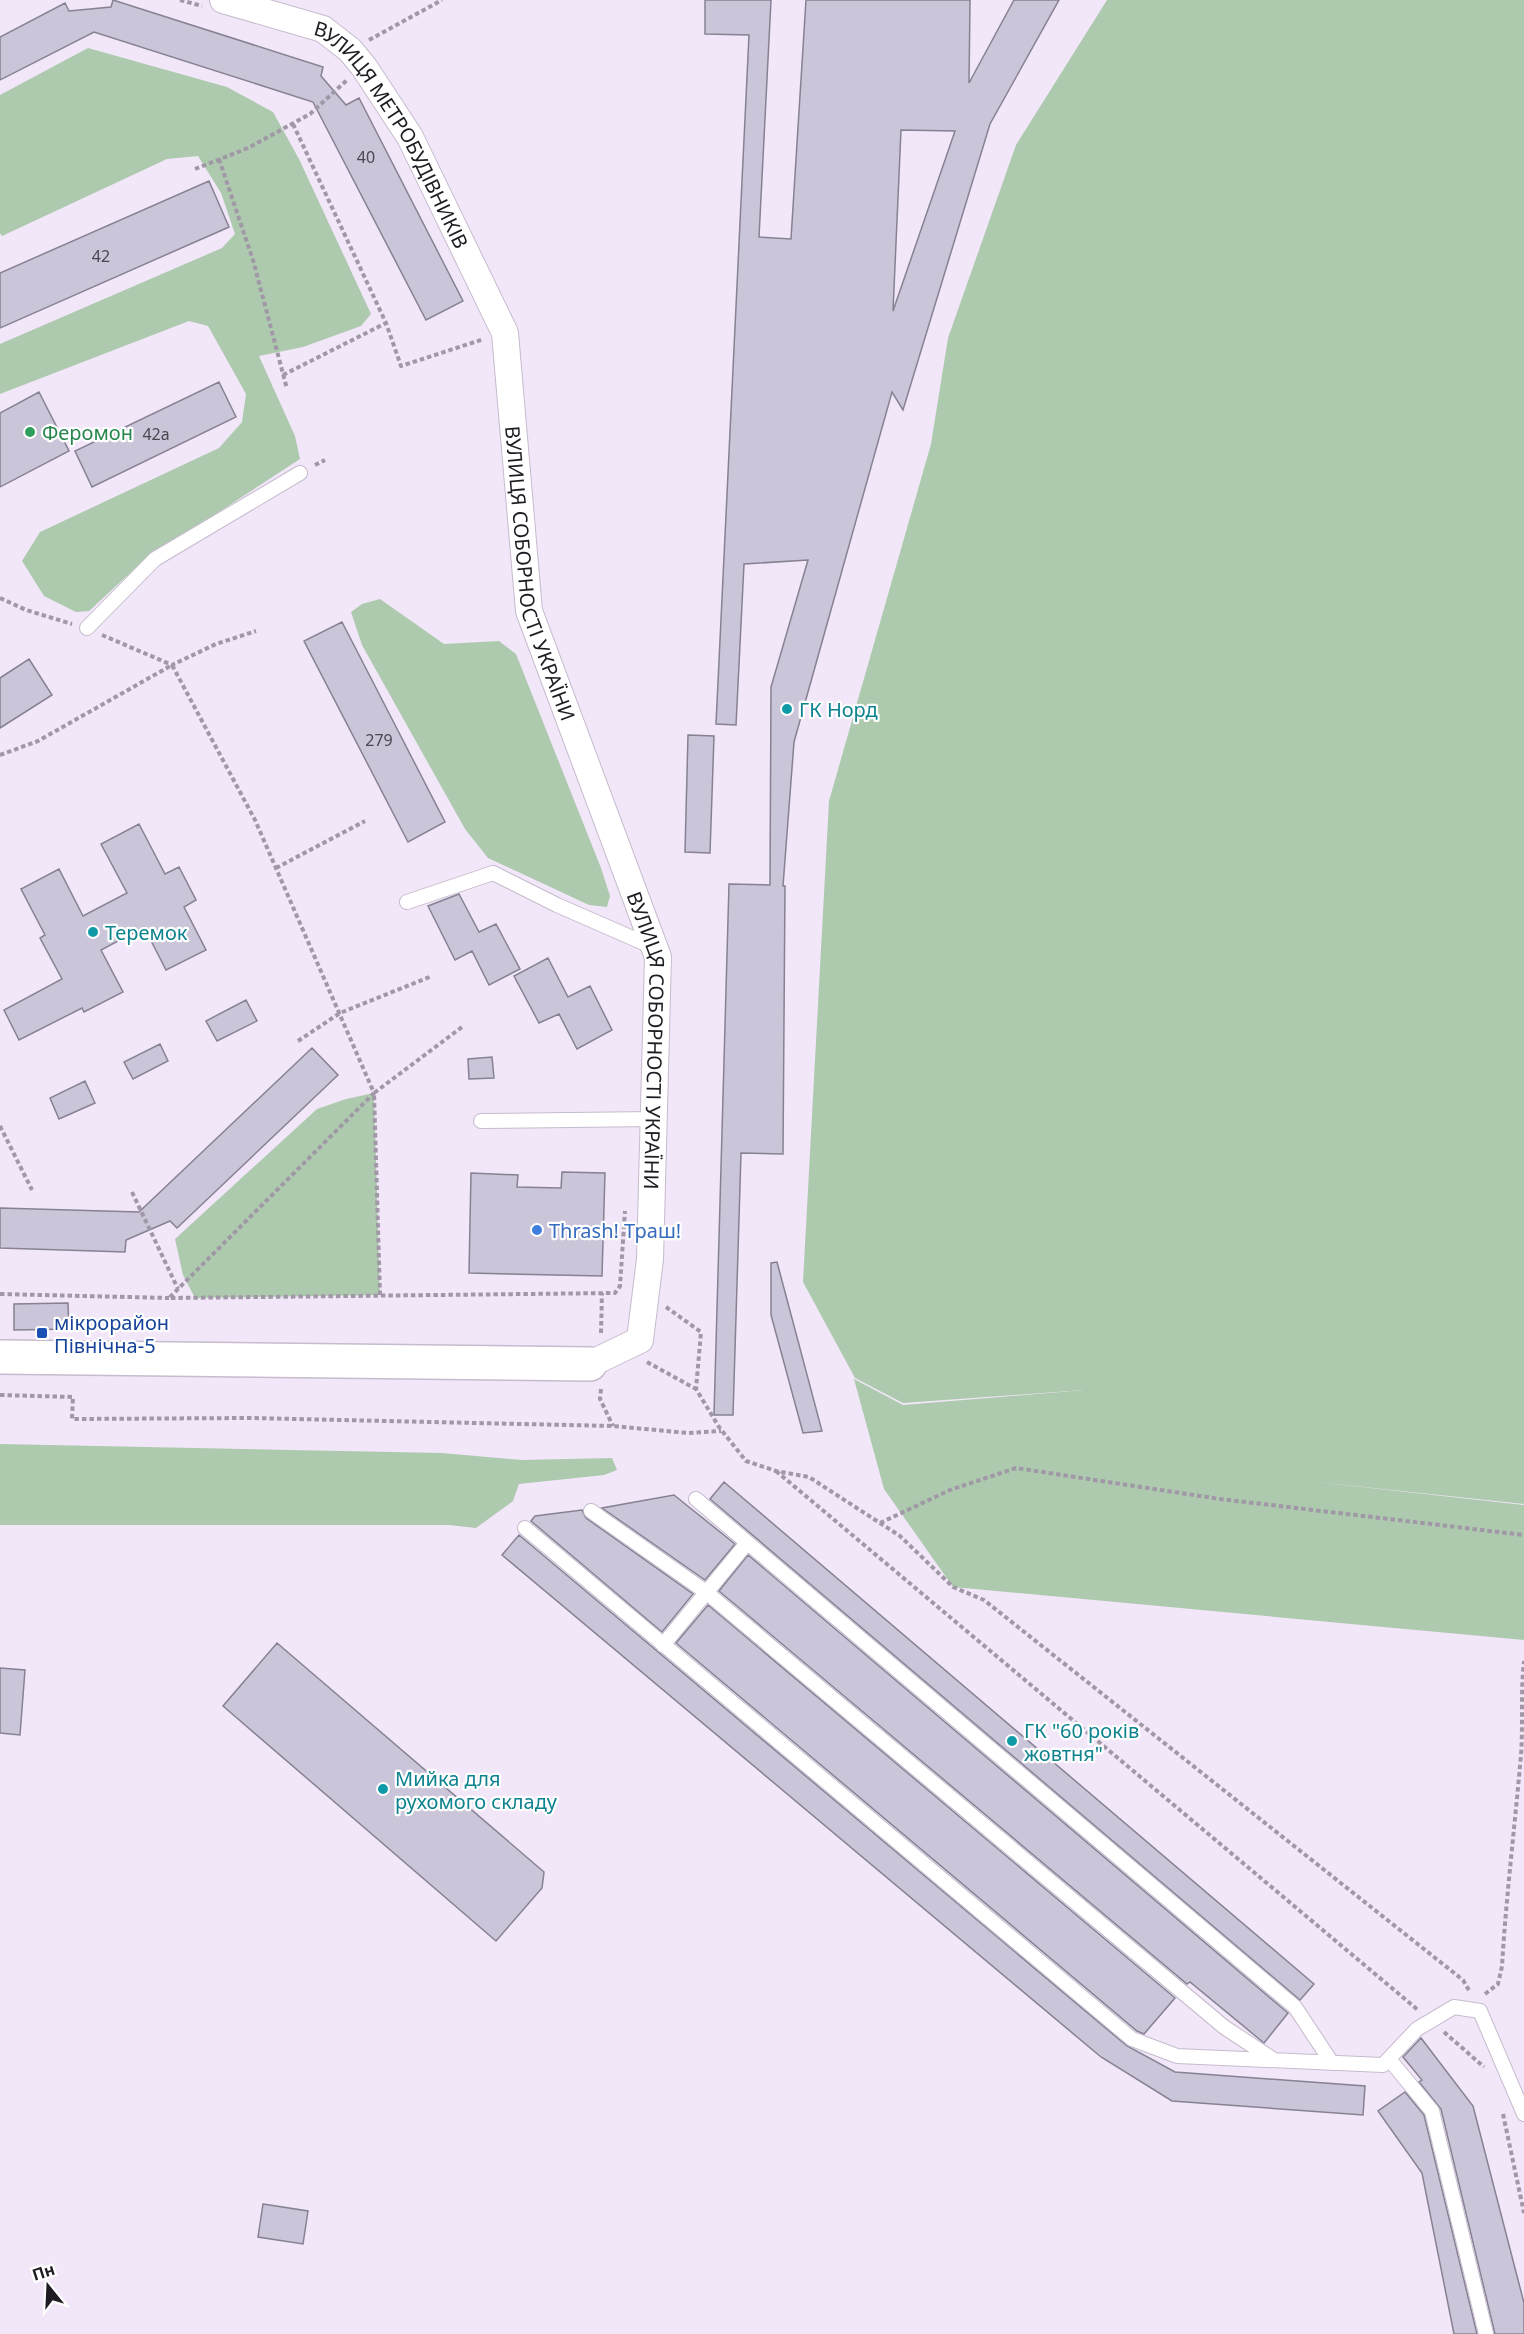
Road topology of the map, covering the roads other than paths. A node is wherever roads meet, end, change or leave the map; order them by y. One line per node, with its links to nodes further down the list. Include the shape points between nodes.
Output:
1 (217, 5): 2 (street, ВУЛИЦЯ МЕТРОБУДІВНИКІВ, via 322,29 350,50 410,137)
2 (505, 333): 6 (street, ВУЛИЦЯ СОБОРНОСТІ УКРАЇНИ, via 529,611)
3 (300, 473): 4 (lane, via 155,559)
4 (87, 628)
5 (407, 902): 6 (lane, via 493,873)
6 (655, 948): 7 (street, ВУЛИЦЯ СОБОРНОСТІ УКРАЇНИ)
7 (655, 1119): 8 (lane); 10 (street, ВУЛИЦЯ СОБОРНОСТІ УКРАЇНИ, via 650,1259 639,1340)
8 (481, 1121)
9 (0, 1357): 10 (street, ВУЛИЦЯ СОБОРНОСТІ УКРАЇНИ)
10 (590, 1364)
11 (696, 1499): 14 (lane)
12 (591, 1511): 15 (lane)
13 (525, 1528): 16 (lane)
14 (747, 1543): 15 (lane); 19 (lane, via 1295,2007)
15 (706, 1592): 16 (lane); 18 (lane, via 1224,2026)
16 (663, 1645): 18 (lane, via 1132,2039 1177,2056)
17 (1389, 2059): 19 (lane, via 1383,2065); 20 (lane, via 1417,2030 1454,2007 1480,2011); 21 (lane, via 1432,2111)
18 (1275, 2061): 19 (lane)
19 (1332, 2063)
20 (1524, 2114)
21 (1486, 2334)

